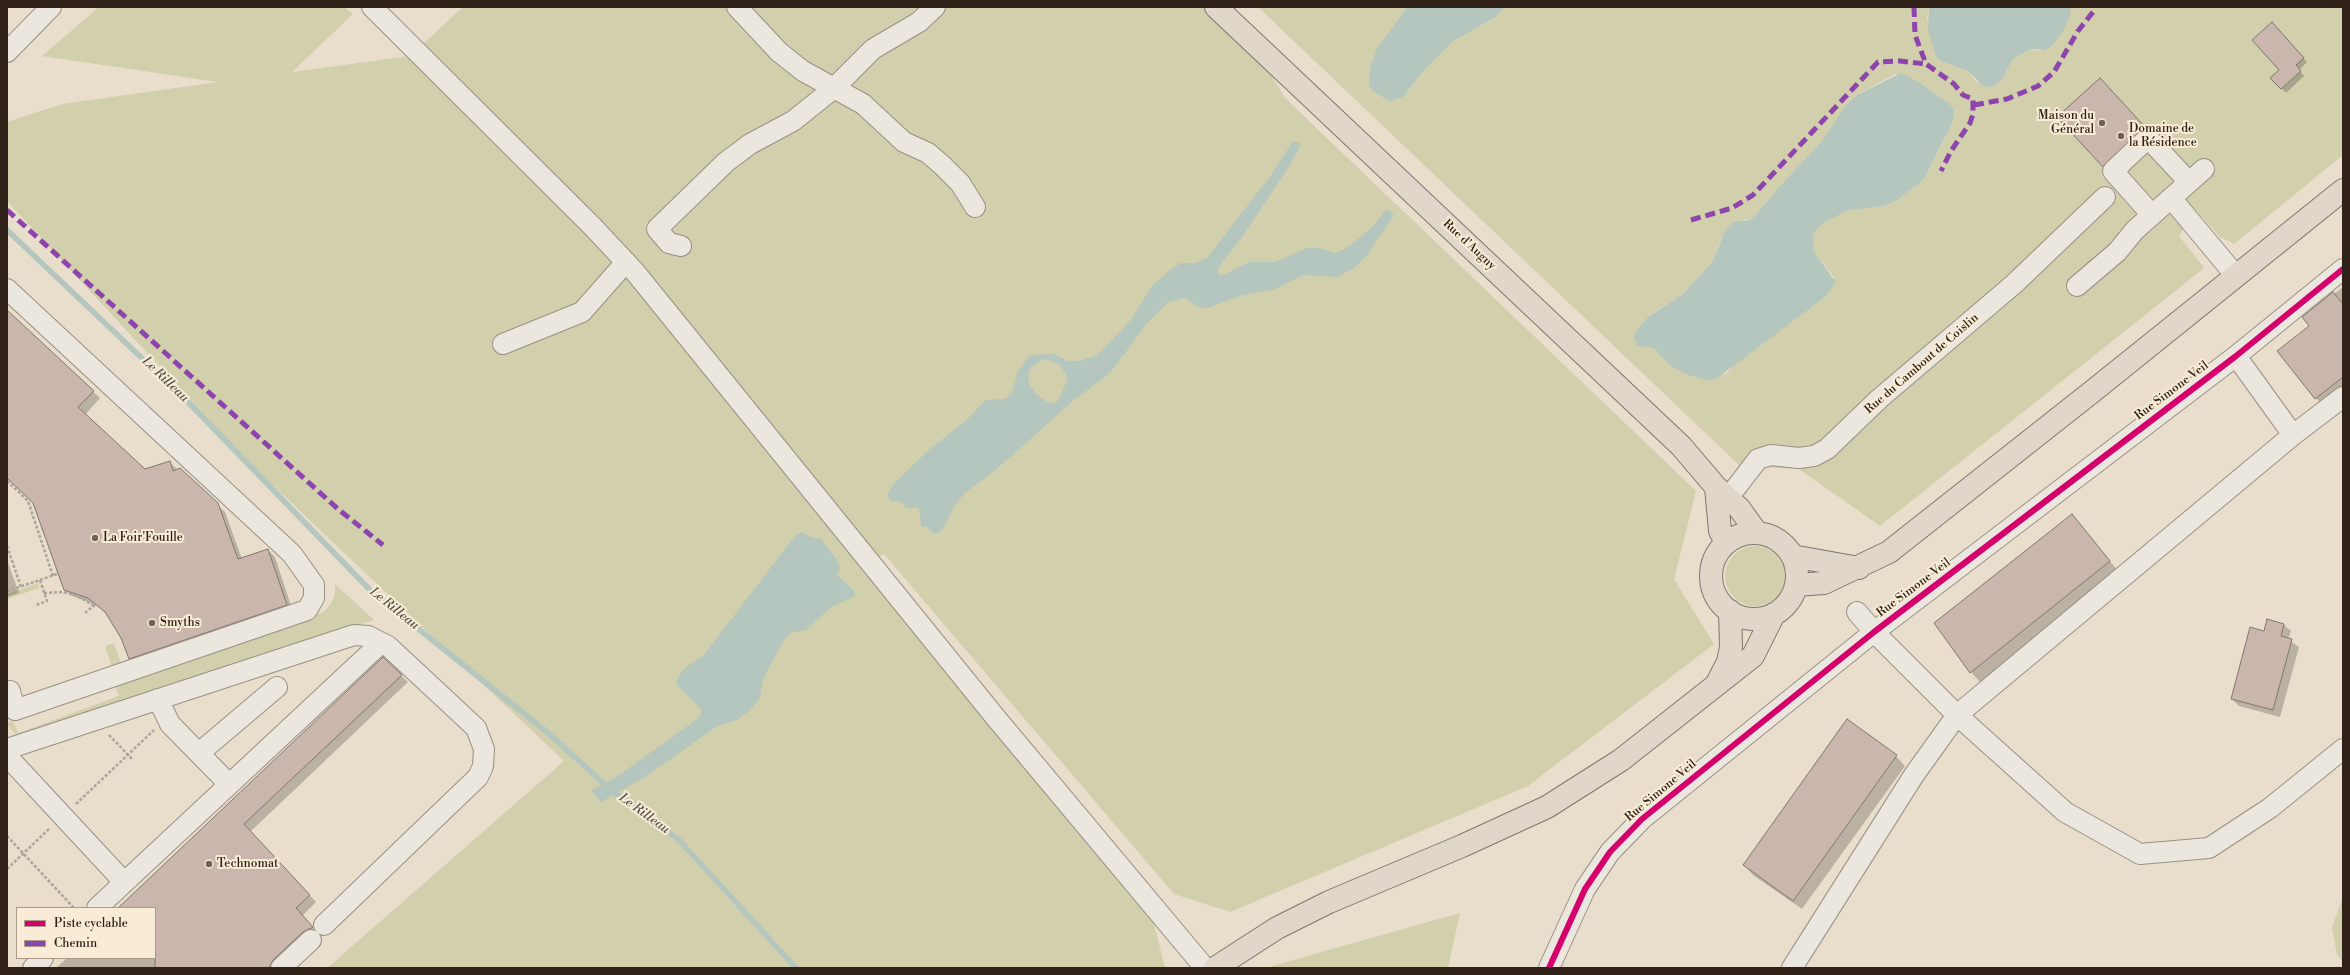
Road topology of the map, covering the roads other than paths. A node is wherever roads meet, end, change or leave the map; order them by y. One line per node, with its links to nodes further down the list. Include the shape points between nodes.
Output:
1 (51, 7): 6 (street)
2 (372, 7): 16 (street)
3 (737, 7): 7 (street, via 779,52 803,71)
4 (935, 7): 7 (street, via 919,22 873,49)
5 (1216, 7): 25 (main road, Rue d'Augny, via 1682,446)
6 (7, 52)
7 (833, 88): 13 (street, via 863,104 904,142 928,153 944,166 960,183); 15 (street, via 793,121 750,144 726,162 657,229 669,243)
8 (2204, 169): 9 (street)
9 (2189, 182): 12 (street); 14 (street, via 2148,138 2113,172)
10 (2343, 190): 18 (main road)
11 (2105, 197): 25 (street, Rue du Cambout de Coislin, via 2014,284 1879,399 1826,449 1814,456 1799,458 1771,455 1758,459)
12 (2171, 198): 14 (street); 18 (street)
13 (975, 207)
14 (2152, 216): 19 (street, via 2135,230 2117,252)
15 (681, 246)
16 (626, 262): 21 (street, via 582,312); 53 (street, via 1001,724)
17 (2343, 269): 22 (street, Rue Simone Veil)
18 (2236, 276): 29 (main road, via 1889,552)
19 (2077, 286)
20 (7, 289): 38 (street, via 292,554 314,585 314,598 307,610 16,710 10,691)
21 (503, 344)
22 (2236, 356): 24 (street); 34 (street, Rue Simone Veil)
23 (2343, 397): 24 (street)
24 (2293, 435): 40 (street)
25 (1722, 493): 26 (main road, Rue d'Augny, via 1739,508); 27 (main road, via 1720,531)
26 (1757, 533): 27 (main road, via 1739,535); 28 (main road, via 1778,539)
27 (1726, 542): 31 (main road, via 1717,553 1711,567 1711,581 1715,595)
28 (1792, 556): 29 (main road); 30 (main road, via 1798,573)
29 (1859, 568): 30 (main road, via 1824,582)
30 (1796, 585): 33 (main road, via 1792,597)
31 (1730, 611): 33 (main road, via 1749,619); 36 (main road, via 1731,647 1728,662)
32 (1857, 612): 34 (street)
33 (1774, 614): 36 (main road, via 1753,656)
34 (1874, 632): 40 (street); 55 (street, Rue Simone Veil, via 1642,819 1610,852 1585,889)
35 (381, 643): 39 (street, via 368,636 354,635); 45 (street); 48 (street, via 388,646 476,728 484,749 483,766 478,777)
36 (1716, 685): 54 (main road, via 1621,760 1547,807 1329,902 1277,928)
37 (278, 686): 43 (street)
38 (7, 692)
39 (158, 699): 41 (street); 43 (street, via 170,724)
40 (1957, 715): 42 (street, via 2065,812 2140,854 2209,848 2270,808); 56 (street, via 1914,775)
41 (7, 749)
42 (2343, 749)
43 (199, 753): 45 (street)
44 (7, 756): 46 (street)
45 (230, 784): 46 (street)
46 (124, 882): 47 (street)
47 (98, 907)
48 (324, 925)
49 (311, 940): 52 (street)
50 (42, 959): 51 (street)
51 (33, 968)
52 (281, 968)
53 (1205, 968)
54 (1215, 968)
55 (1549, 968)
56 (1792, 968)

